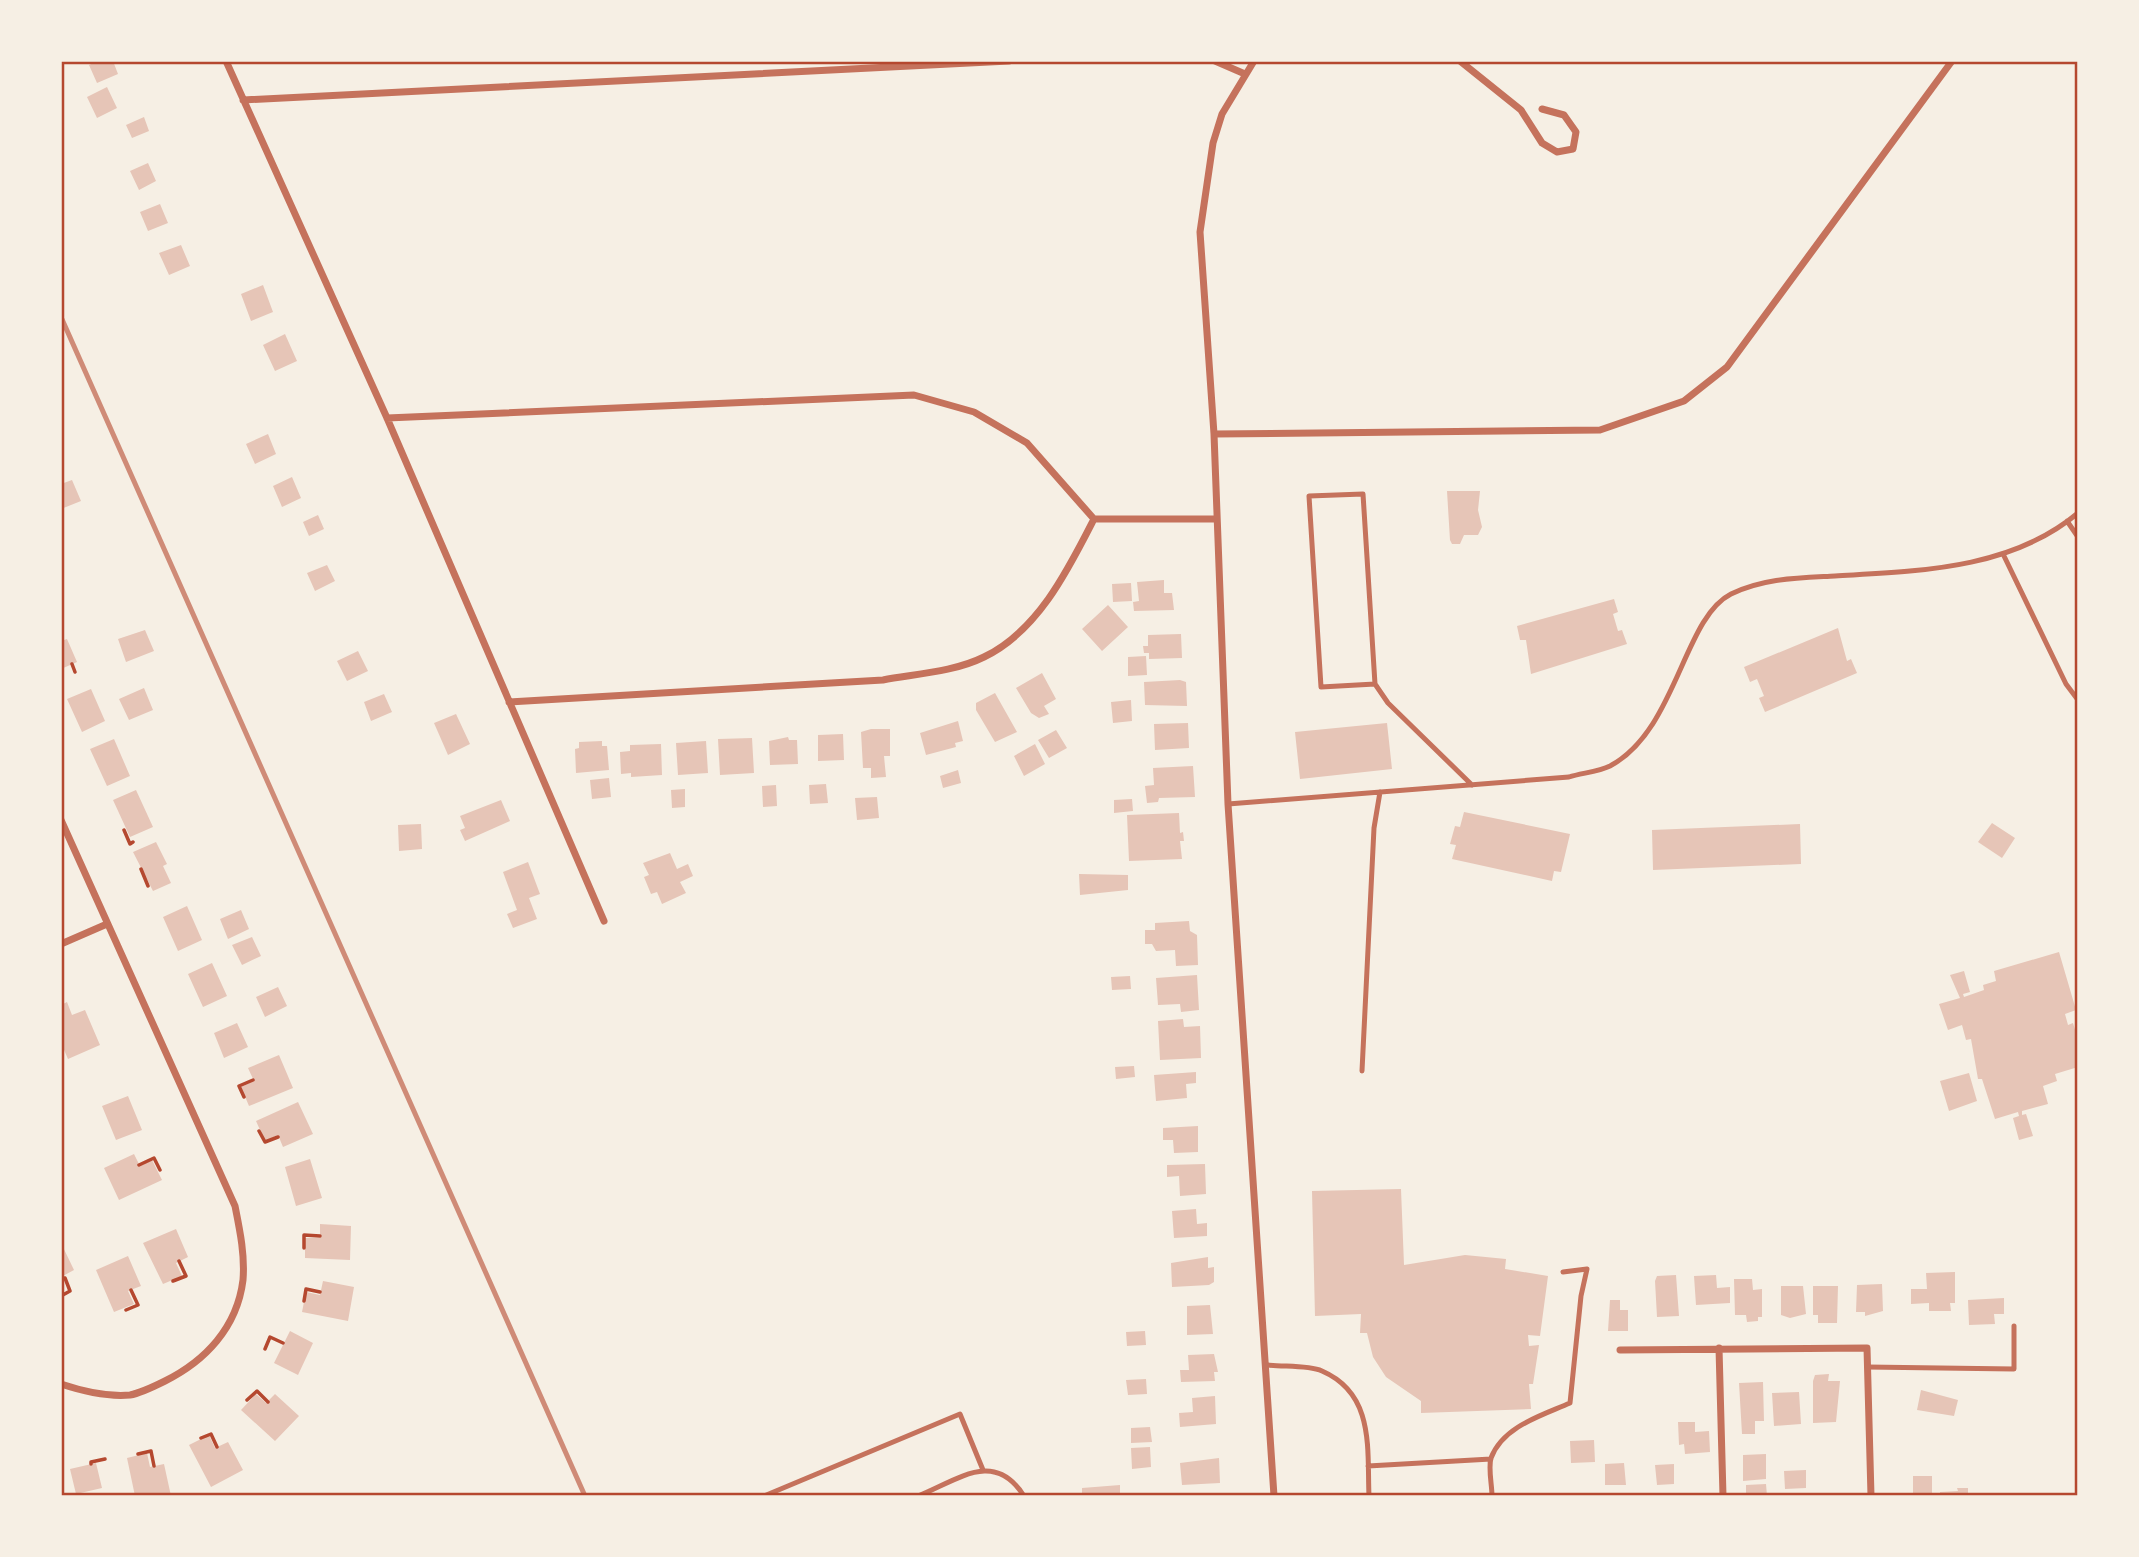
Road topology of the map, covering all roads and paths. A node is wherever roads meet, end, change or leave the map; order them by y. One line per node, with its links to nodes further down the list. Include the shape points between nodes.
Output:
1 (226, 61): 8 (street)
2 (1009, 61): 8 (street)
3 (1215, 61): 7 (street)
4 (1254, 61): 7 (street)
5 (1460, 61): 9 (street, via 1521,110 1542,143 1557,152 1573,149 1576,132 1564,115)
6 (1952, 61): 11 (street, via 1727,367 1684,401 1600,430)
7 (1244, 74): 11 (street, via 1222,114 1213,143 1200,232)
8 (243, 100): 10 (street)
9 (1542, 109)
10 (387, 418): 13 (street, via 914,394 974,412 1027,443); 22 (street)
11 (1214, 434): 14 (street)
12 (2078, 513): 15 (lane)
13 (1094, 519): 14 (street); 22 (street, via 1064,579 1021,631 984,657 883,680)
14 (1217, 519): 25 (street)
15 (2067, 521): 16 (lane); 17 (lane)
16 (2078, 537)
17 (2004, 556): 21 (lane); 23 (lane, via 1926,570 1770,580 1728,595 1704,621 1663,710 1610,766 1569,777)
18 (72, 664): 19 (path)
19 (75, 672)
20 (1375, 684): 20 (lane, via 1363,494 1309,496 1321,687); 23 (lane, via 1388,703)
21 (2078, 700)
22 (509, 702): 31 (street)
23 (1472, 785): 24 (lane)
24 (1380, 792): 25 (lane); 34 (lane, via 1374,828)
25 (1228, 804): 57 (street)
26 (61, 820): 32 (street)
27 (124, 830): 28 (path, via 130,844)
28 (133, 842)
29 (141, 869): 30 (path)
30 (148, 886)
31 (604, 921)
32 (107, 924): 33 (street); 59 (street, via 235,1206 243,1245 243,1282 232,1319 214,1346 188,1369 130,1395 82,1391)
33 (61, 944)
34 (1362, 1071)
35 (253, 1080): 36 (path, via 239,1086)
36 (244, 1097)
37 (259, 1131): 38 (path, via 265,1142)
38 (278, 1137)
39 (139, 1165): 40 (path, via 154,1158)
40 (160, 1170)
41 (320, 1236): 42 (path, via 304,1236)
42 (304, 1248)
43 (179, 1261): 46 (path, via 186,1276)
44 (1563, 1272): 66 (lane, via 1587,1269 1570,1403 1503,1438)
45 (65, 1278): 49 (path, via 70,1290)
46 (173, 1281)
47 (131, 1290): 51 (path, via 138,1305)
48 (320, 1292): 50 (path, via 306,1289)
49 (61, 1296)
50 (304, 1301)
51 (126, 1310)
52 (2014, 1326): 58 (lane, via 2014,1369)
53 (284, 1343): 55 (path, via 270,1337)
54 (1719, 1348): 56 (street); 58 (street, via 1867,1348); 77 (street)
55 (265, 1349)
56 (1620, 1350)
57 (1268, 1366): 69 (lane, via 1322,1370 1350,1391 1365,1418); 74 (street)
58 (1867, 1367): 78 (street)
59 (61, 1384)
60 (247, 1400): 61 (path, via 257,1391)
61 (268, 1402)
62 (201, 1438): 63 (path, via 211,1434)
63 (217, 1447)
64 (138, 1454): 68 (path, via 151,1451)
65 (105, 1459): 67 (path)
66 (1490, 1459): 69 (lane); 76 (lane)
67 (91, 1464)
68 (154, 1466)
69 (1368, 1466): 75 (lane)
70 (983, 1470): 71 (lane, via 960,1414); 72 (lane); 73 (lane, via 996,1470)
71 (764, 1496)
72 (918, 1496)
73 (1024, 1496)
74 (1275, 1496)
75 (1369, 1496)
76 (1492, 1496)
77 (1723, 1496)
78 (1871, 1496)

